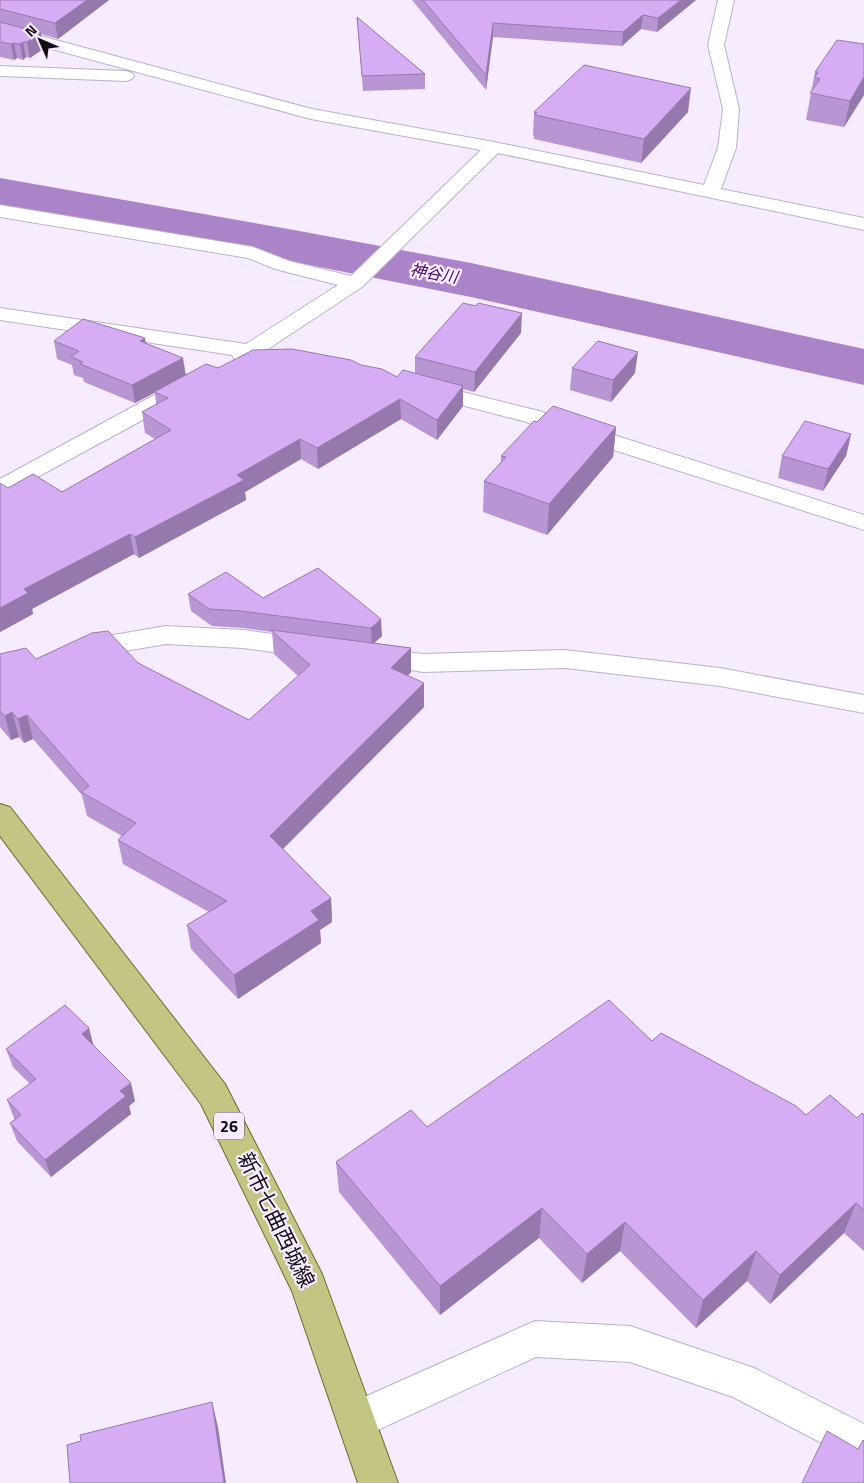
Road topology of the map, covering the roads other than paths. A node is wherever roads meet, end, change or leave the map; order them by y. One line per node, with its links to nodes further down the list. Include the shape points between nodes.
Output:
1 (726, 0): 6 (street, via 716,45 731,109 727,148)
2 (0, 30): 4 (street)
3 (0, 71): 4 (street)
4 (175, 78): 5 (street, via 311,114)
5 (489, 151): 6 (street); 9 (street)
6 (710, 193): 8 (street)
7 (0, 211): 9 (street, via 253,253 282,265)
8 (864, 224)
9 (357, 280): 11 (street)
10 (0, 314): 11 (street)
11 (250, 351): 12 (street); 14 (street)
12 (304, 362)
13 (412, 385): 15 (street, via 531,416)
14 (0, 488)
15 (864, 523)
16 (61, 654): 17 (street, via 166,635 243,639 423,663 565,659 720,677)
17 (864, 704)
18 (0, 815): 19 (main road, 新市七曲西城線 / 26, via 213,1094 309,1286)
19 (356, 1421): 20 (street, via 535,1339 630,1344 741,1381); 21 (main road, 新市七曲西城線 / 26)
20 (864, 1445)
21 (378, 1483)

